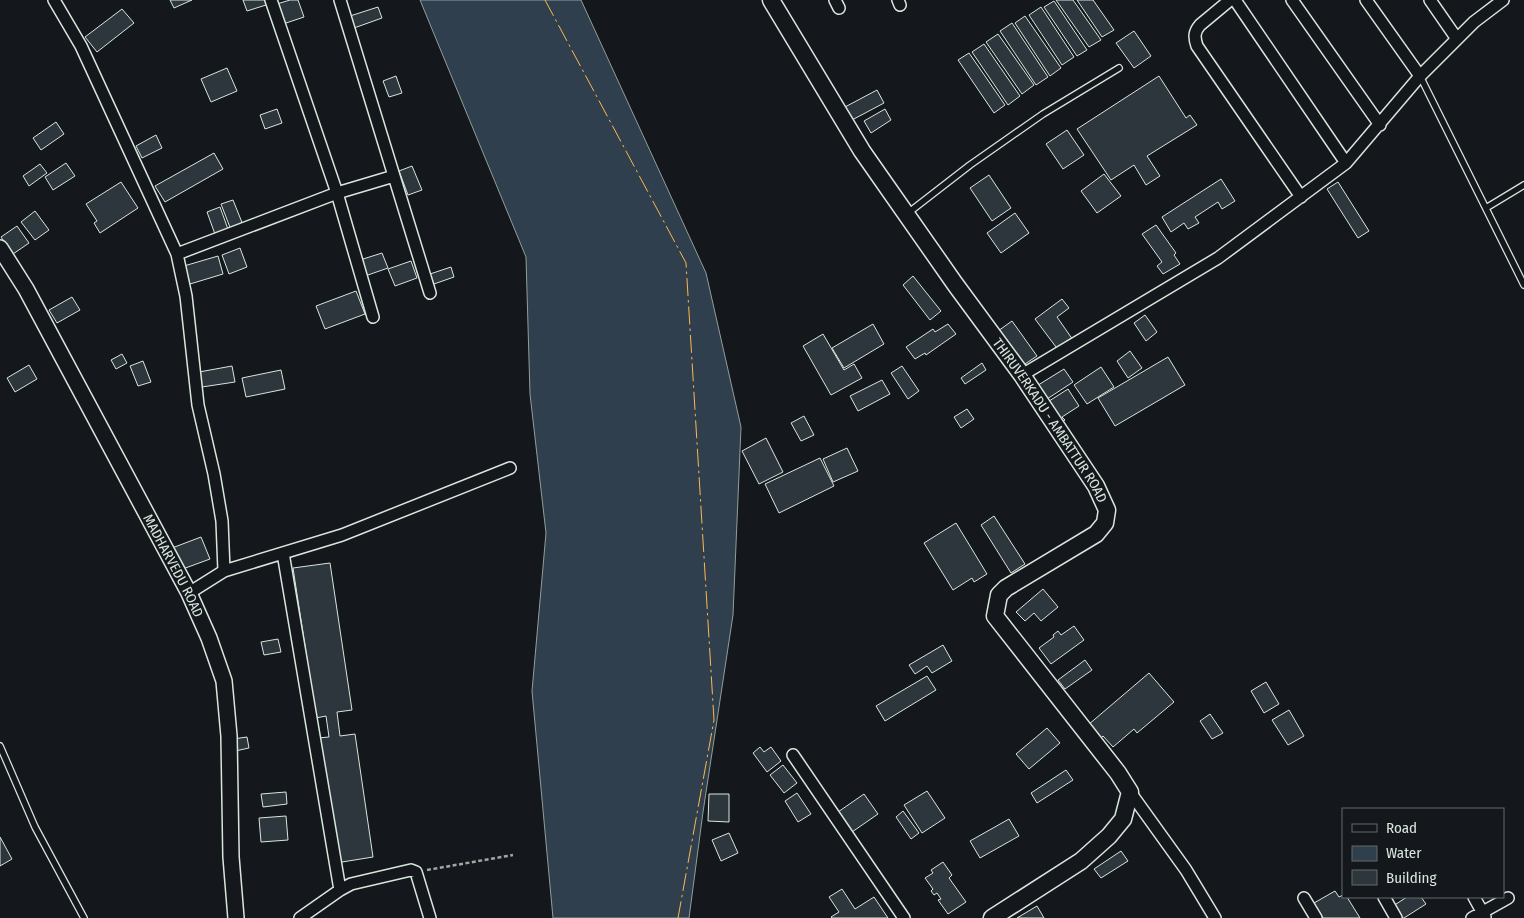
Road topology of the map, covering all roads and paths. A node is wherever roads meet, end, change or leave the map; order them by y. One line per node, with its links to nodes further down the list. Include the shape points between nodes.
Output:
1 (54, 0): 23 (street, via 81,46)
2 (271, 0): 18 (street)
3 (340, 0): 16 (street)
4 (770, 0): 21 (main road, THIRUVERKADU - AMBATTUR ROAD, via 862,151)
5 (1230, 0): 19 (street, via 1200,25 1194,38)
6 (1236, 0): 15 (street)
7 (1292, 0): 14 (street)
8 (1366, 0): 13 (street)
9 (1430, 0): 11 (street)
10 (1499, 1): 11 (street)
11 (1457, 39): 13 (street)
12 (1119, 68): 21 (lane, via 1043,114)
13 (1420, 76): 14 (street); 20 (lane)
14 (1380, 125): 15 (street)
15 (1346, 163): 19 (street)
16 (394, 176): 18 (street); 25 (street)
17 (1524, 185): 20 (lane)
18 (338, 193): 23 (street); 26 (street)
19 (1301, 197): 27 (street, via 1218,258)
20 (1486, 208): 24 (lane)
21 (906, 215): 27 (main road, THIRUVERKADU - AMBATTUR ROAD)
22 (0, 248): 31 (street, MADHARVEDU ROAD, via 26,289)
23 (177, 254): 30 (street, via 186,296 198,405 222,521)
24 (1524, 285)
25 (430, 293)
26 (373, 317)
27 (1022, 375): 34 (main road, THIRUVERKADU - AMBATTUR ROAD, via 1096,486 1107,510 1105,523 1096,534 1006,588 999,595 994,616)
28 (510, 468): 29 (street, via 342,535)
29 (283, 553): 30 (street); 37 (street)
30 (224, 570): 31 (street)
31 (189, 594): 45 (street, MADHARVEDU ROAD, via 224,682)
32 (0, 746): 44 (lane, via 35,827)
33 (793, 755): 48 (street)
34 (1130, 792): 43 (main road, via 1123,819 1108,836 1080,861); 49 (street, via 1186,870)
35 (513, 855): 36 (path)
36 (416, 872): 37 (street, via 411,870 360,882); 47 (street)
37 (340, 890): 46 (street)
38 (1304, 898): 50 (street)
39 (1385, 898): 51 (street)
40 (1474, 898): 42 (street)
41 (1508, 898): 42 (street)
42 (1480, 916)
43 (997, 917)
44 (84, 918)
45 (236, 918)
46 (300, 918)
47 (430, 918)
48 (904, 918)
49 (1215, 918)
50 (1316, 918)
51 (1396, 918)

